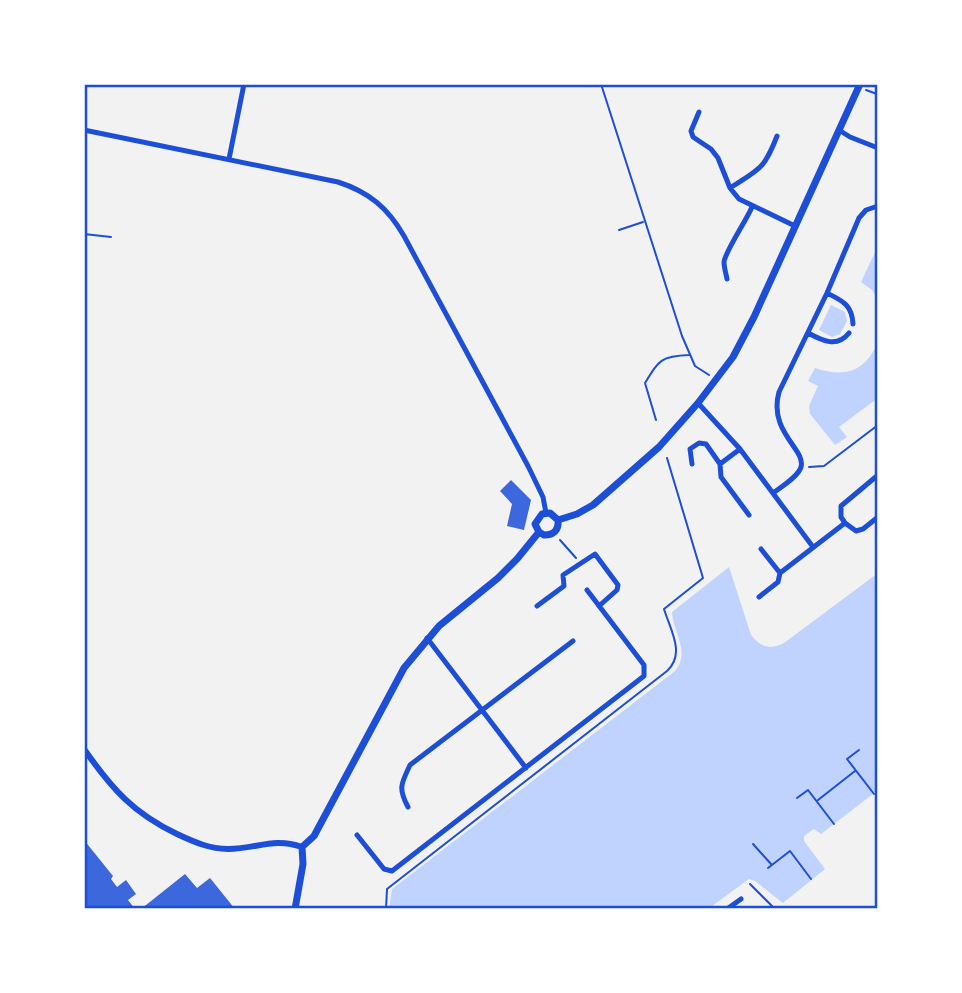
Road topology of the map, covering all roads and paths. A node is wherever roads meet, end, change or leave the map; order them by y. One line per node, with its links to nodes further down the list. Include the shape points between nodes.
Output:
1 (244, 84): 9 (street)
2 (601, 84): 13 (path)
3 (860, 84): 6 (main road)
4 (699, 111): 10 (street, via 693,137 718,158)
5 (84, 130): 9 (street)
6 (839, 130): 8 (street); 14 (main road)
7 (777, 136): 10 (street, via 761,168)
8 (878, 148)
9 (229, 159): 35 (street, via 353,187 384,207 528,466)
10 (730, 188): 12 (street)
11 (878, 205): 19 (street, via 859,218)
12 (752, 208): 14 (street); 18 (street, via 728,250 724,263)
13 (645, 221): 15 (path); 23 (path)
14 (795, 226): 24 (main road, via 740,345)
15 (619, 230)
16 (84, 234): 17 (path)
17 (111, 237)
18 (727, 279)
19 (827, 293): 20 (street, via 847,303); 21 (street)
20 (853, 324)
21 (808, 333): 22 (street, via 832,343); 32 (street, via 775,405 781,430 800,457)
22 (849, 333)
23 (689, 355): 24 (path, via 695,366); 26 (path, via 671,355 659,361 645,383)
24 (716, 380): 25 (main road)
25 (698, 403): 28 (street); 38 (main road, via 623,480 593,505)
26 (656, 420)
27 (878, 425): 32 (path, via 824,466)
28 (740, 449): 31 (street); 34 (street)
29 (667, 458): 46 (path)
30 (692, 464): 31 (street, via 690,449 699,443 706,444)
31 (720, 464): 36 (street, via 722,477)
32 (801, 467): 34 (street)
33 (878, 475): 39 (street, via 841,506)
34 (773, 493): 42 (street)
35 (547, 513): 38 (main road); 40 (main road, via 536,520)
36 (749, 515)
37 (878, 517): 39 (street, via 856,531)
38 (558, 520): 40 (main road, via 555,532)
39 (845, 523): 42 (street)
40 (539, 532): 51 (main road, via 498,578)
41 (561, 540): 44 (path)
42 (813, 547): 45 (street)
43 (761, 549): 45 (street)
44 (581, 564): 49 (street, via 563,575 564,586); 50 (street, via 595,554 618,585)
45 (780, 573): 48 (street, via 778,582)
46 (703, 578)
47 (587, 590): 50 (street)
48 (760, 597)
49 (537, 606)
50 (599, 606): 56 (street, via 644,665 644,676)
51 (427, 638): 53 (street); 65 (main road, via 404,668 314,836)
52 (573, 640): 53 (street)
53 (481, 710): 56 (street); 61 (street, via 410,765 401,783)
54 (84, 749): 65 (street, via 133,808 193,842 229,849 281,842)
55 (859, 750): 57 (path, via 847,759)
56 (526, 768): 63 (street, via 392,871 384,869)
57 (856, 771): 58 (path); 60 (path)
58 (874, 794)
59 (797, 798): 60 (path, via 808,790)
60 (817, 800): 62 (path)
61 (408, 807)
62 (834, 824)
63 (357, 835)
64 (753, 844): 66 (path)
65 (302, 847): 71 (main road)
66 (771, 865): 67 (path); 68 (path, via 790,851)
67 (768, 869)
68 (811, 879)
69 (750, 884): 73 (path)
70 (741, 899): 72 (street)
71 (295, 909)
72 (727, 909)
73 (775, 909)

